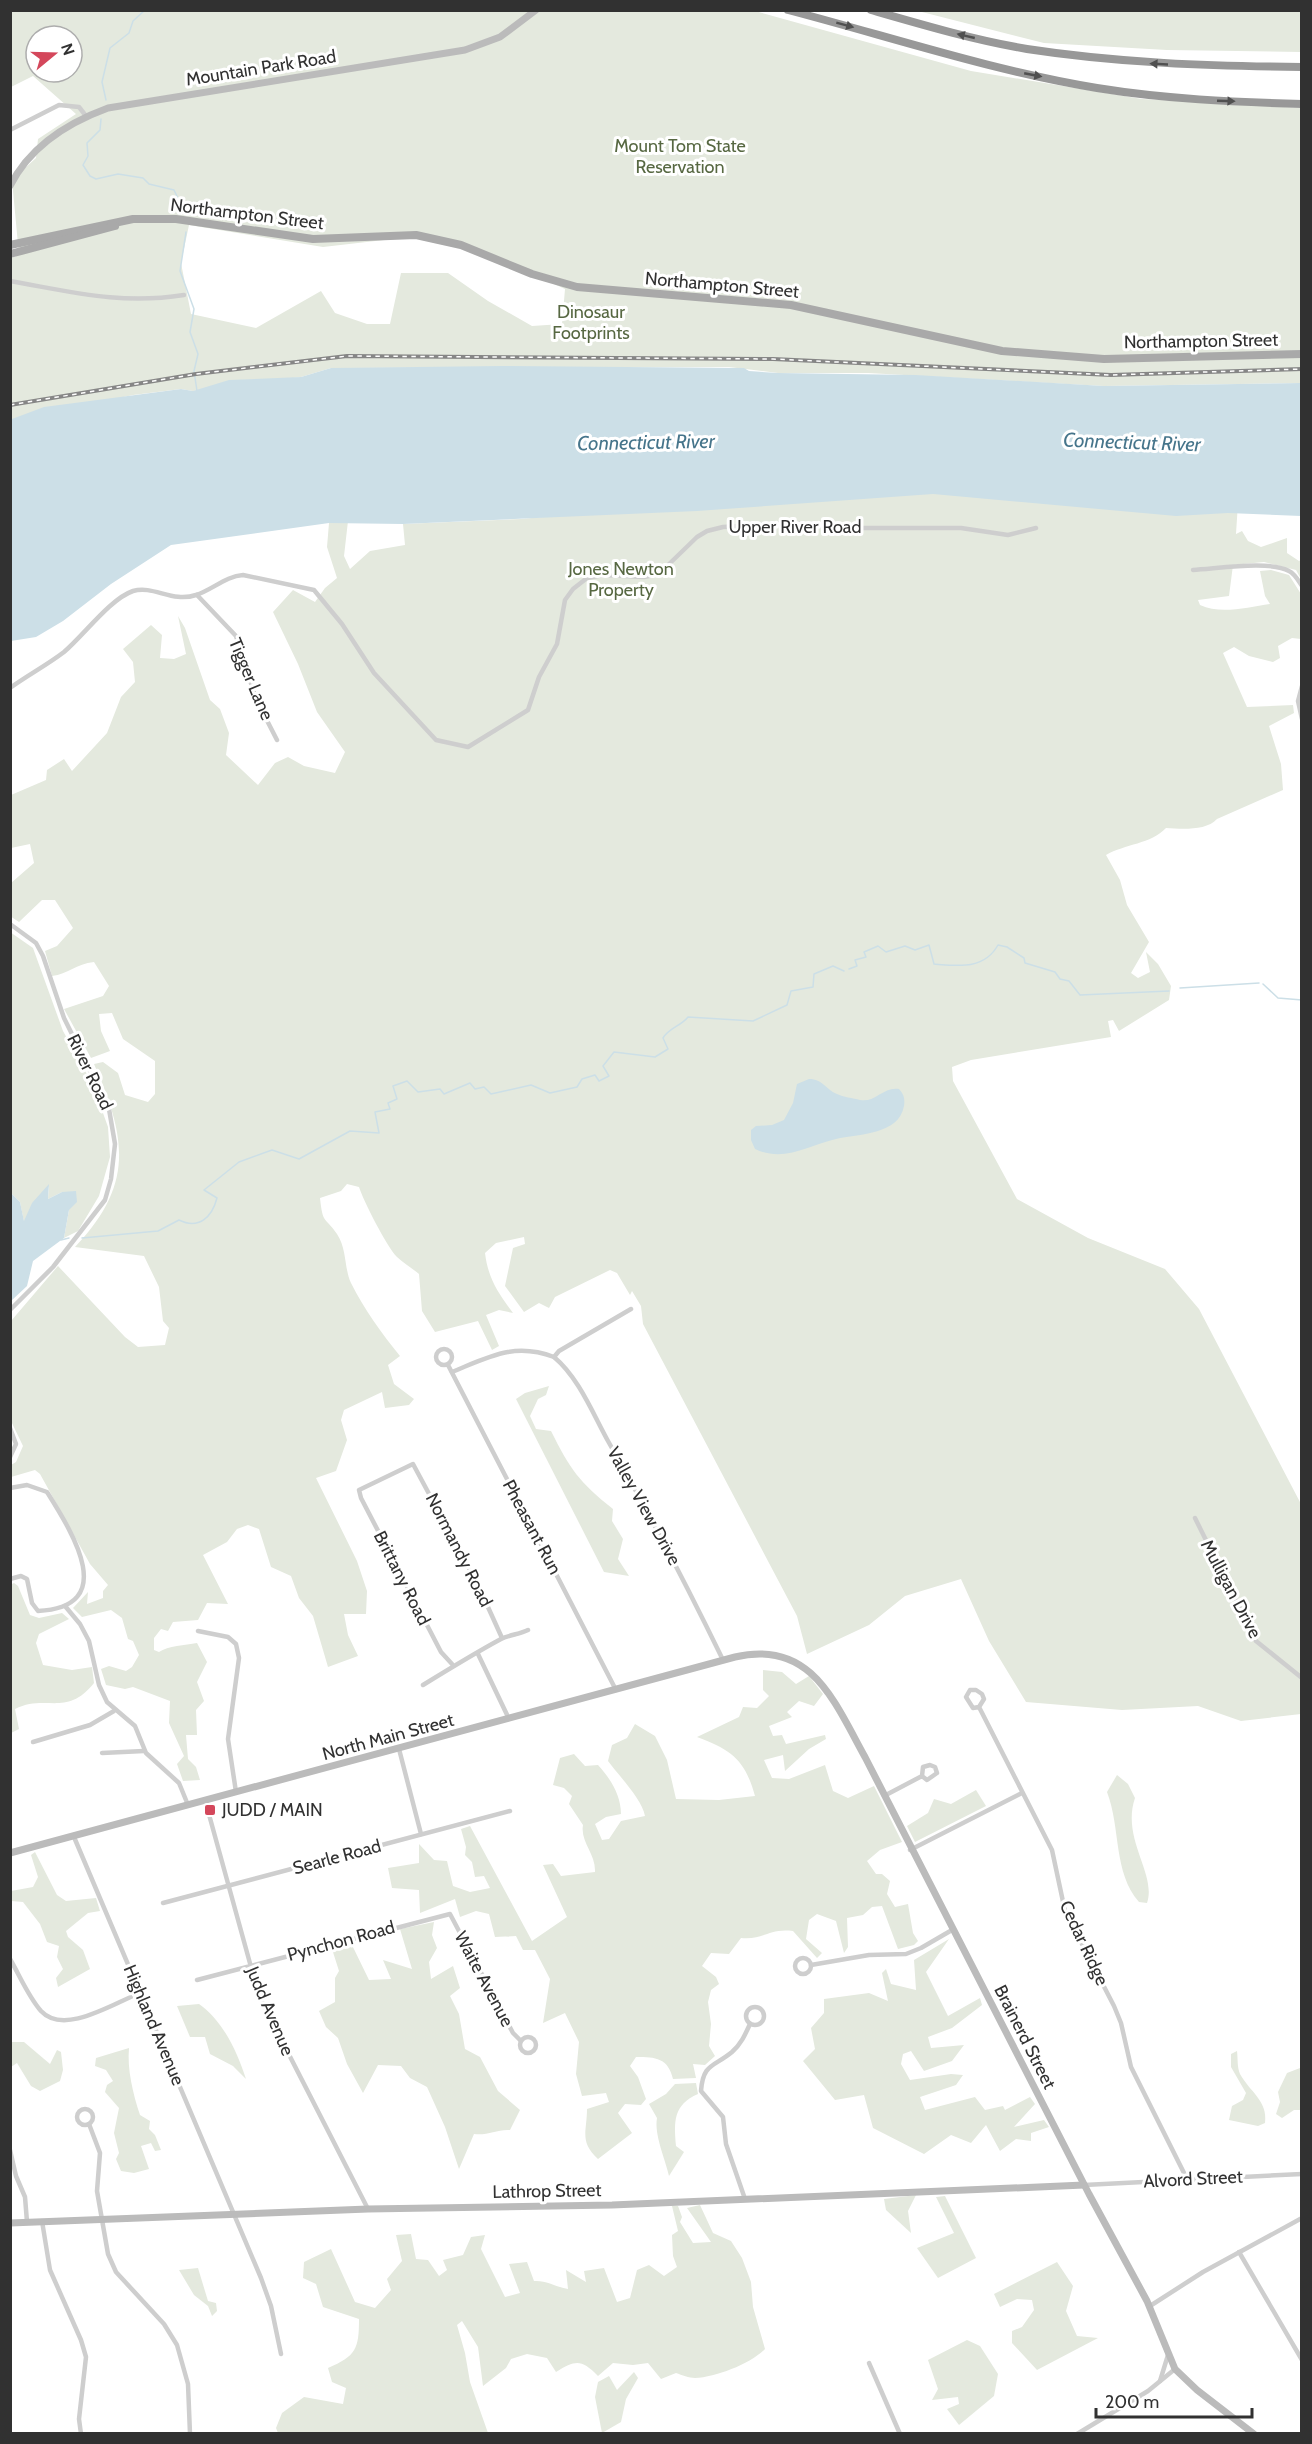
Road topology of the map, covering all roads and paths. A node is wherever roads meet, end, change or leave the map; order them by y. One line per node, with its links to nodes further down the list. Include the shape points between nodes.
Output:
1 (536, 10): 6 (street, Mountain Park Road, via 500,37 465,50 130,104)
2 (788, 10): 5 (highway, one-way to 5, via 986,64 1097,88 1170,98)
3 (871, 10): 4 (highway, one-way to 3, via 1100,59 992,42)
4 (1302, 67)
5 (1302, 104)
6 (86, 116): 7 (street, via 79,107 59,105); 8 (street, Mountain Park Road, via 68,125 31,155)
7 (10, 130)
8 (10, 186)
9 (146, 219): 10 (main road, via 115,221); 11 (main road); 14 (main road, Northampton Street, via 176,219 313,239 398,235 434,238 461,244 532,274 577,287 791,306 1027,354 1104,359)
10 (10, 245)
11 (10, 254)
12 (10, 281): 13 (street, via 110,299)
13 (184, 295)
14 (1302, 354)
15 (1036, 528): 18 (street, Upper River Road, via 1008,535 961,528 759,524 707,531 654,575 603,575 587,578 573,589 564,600 558,640 528,710 468,747 436,740 374,674 342,624 314,590 243,575)
16 (1193, 570): 17 (street, via 1260,566 1285,569)
17 (1302, 586)
18 (197, 595): 20 (street, via 180,598 149,590 131,592 50,663); 22 (street, Tigger Lane, via 236,636 256,699)
19 (1302, 686): 21 (street, via 1298,701)
20 (10, 688)
21 (1302, 719)
22 (277, 740)
23 (10, 924): 25 (street, River Road, via 36,943 43,956 64,1018 109,1109 115,1143 105,1200 53,1267)
24 (631, 1309): 26 (street)
25 (10, 1310)
26 (554, 1357): 28 (street, via 525,1349 512,1350); 41 (street, Valley View Drive, via 573,1380 626,1472)
27 (448, 1365): 28 (street, Pheasant Run)
28 (452, 1372): 45 (street, Pheasant Run)
29 (10, 1428): 30 (street, via 16,1442)
30 (10, 1457)
31 (413, 1464): 38 (street, Normandy Road); 42 (street, Brittany Road, via 360,1489 366,1509 417,1608)
32 (10, 1488): 35 (street, via 27,1485 47,1492 74,1541 82,1560 84,1584 77,1597)
33 (1196, 1518): 43 (street, Mulligan Drive, via 1256,1641)
34 (10, 1579): 35 (street, via 27,1579 32,1603 38,1611)
35 (65, 1606): 47 (street, via 86,1635 101,1691)
36 (528, 1630): 38 (street)
37 (198, 1631): 54 (street, via 228,1637 236,1644 240,1658 228,1739)
38 (502, 1638): 40 (street)
39 (773, 1653): 41 (street, North Main Street); 56 (street, Brainerd Street, via 800,1664 825,1688)
40 (478, 1654): 42 (street); 48 (street)
41 (723, 1660): 45 (street, North Main Street)
42 (452, 1664): 44 (street)
43 (1302, 1678)
44 (423, 1685)
45 (616, 1690): 48 (street, North Main Street)
46 (979, 1707): 46 (street, Cedar Ridge, via 967,1703 970,1690 982,1694 984,1699); 55 (street, Cedar Ridge)
47 (114, 1711): 49 (street, via 91,1725); 51 (street, via 135,1726)
48 (509, 1719): 50 (street, North Main Street)
49 (33, 1742)
50 (399, 1749): 54 (street, North Main Street); 60 (street)
51 (144, 1751): 52 (street); 58 (street, via 179,1783)
52 (102, 1753)
53 (922, 1776): 56 (street)
54 (236, 1792): 57 (street, North Main Street)
55 (1022, 1793): 62 (street); 78 (street, Cedar Ridge, via 1055,1856 1065,1911 1119,2017 1131,2067)
56 (884, 1796): 62 (street, Brainerd Street)
57 (205, 1800): 58 (street, North Main Street); 64 (street, Judd Avenue)
58 (188, 1805): 61 (street, North Main Street)
59 (510, 1811): 60 (street, Searle Road)
60 (421, 1834): 64 (street, Searle Road)
61 (75, 1837): 63 (street, North Main Street); 72 (street, Highland Avenue)
62 (910, 1850): 67 (street, Brainerd Street)
63 (10, 1853)
64 (228, 1886): 65 (street, Searle Road); 70 (street, Judd Avenue)
65 (163, 1903)
66 (450, 1914): 70 (street, Pynchon Road); 74 (street, Waite Avenue, via 513,2033)
67 (952, 1930): 69 (street, via 906,1954 869,1955); 79 (street, Brainerd Street)
68 (10, 1959): 72 (street, via 42,2012 58,2022 79,2018)
69 (811, 1965)
70 (250, 1966): 71 (street, Pynchon Road); 81 (street, Judd Avenue, via 268,2016)
71 (197, 1980)
72 (140, 1993): 82 (street, Highland Avenue)
73 (750, 2024): 80 (street, via 742,2042 708,2067 701,2091 723,2117 726,2144)
74 (521, 2041)
75 (88, 2124): 84 (street, via 100,2153 97,2191)
76 (10, 2150): 86 (street, via 25,2197)
77 (1302, 2174): 78 (street, Alvord Street)
78 (1187, 2179): 79 (street, Alvord Street)
79 (1084, 2185): 80 (street, Lathrop Street); 89 (street, Brainerd Street)
80 (745, 2199): 81 (street, Lathrop Street)
81 (368, 2209): 82 (street, Lathrop Street)
82 (234, 2214): 84 (street, Lathrop Street); 90 (street, Highland Avenue, via 267,2293)
83 (1302, 2218): 88 (street)
84 (103, 2219): 85 (street, Lathrop Street); 97 (street, via 108,2254 116,2272 164,2324 177,2345 188,2384)
85 (42, 2221): 86 (street, Lathrop Street); 96 (street, via 50,2270 86,2357)
86 (27, 2222): 87 (street, Lathrop Street)
87 (10, 2223)
88 (1239, 2252): 89 (street); 92 (street)
89 (1150, 2306): 91 (street, Brainerd Street)
90 (281, 2354)
91 (1168, 2355): 94 (street, Brainerd Street); 95 (street)
92 (1302, 2360)
93 (869, 2363): 98 (street)
94 (1175, 2369): 95 (street); 100 (street, Brainerd Street)
95 (1159, 2383): 99 (street)
96 (81, 2433)
97 (190, 2433)
98 (900, 2433)
99 (1077, 2433)
100 (1254, 2433)

